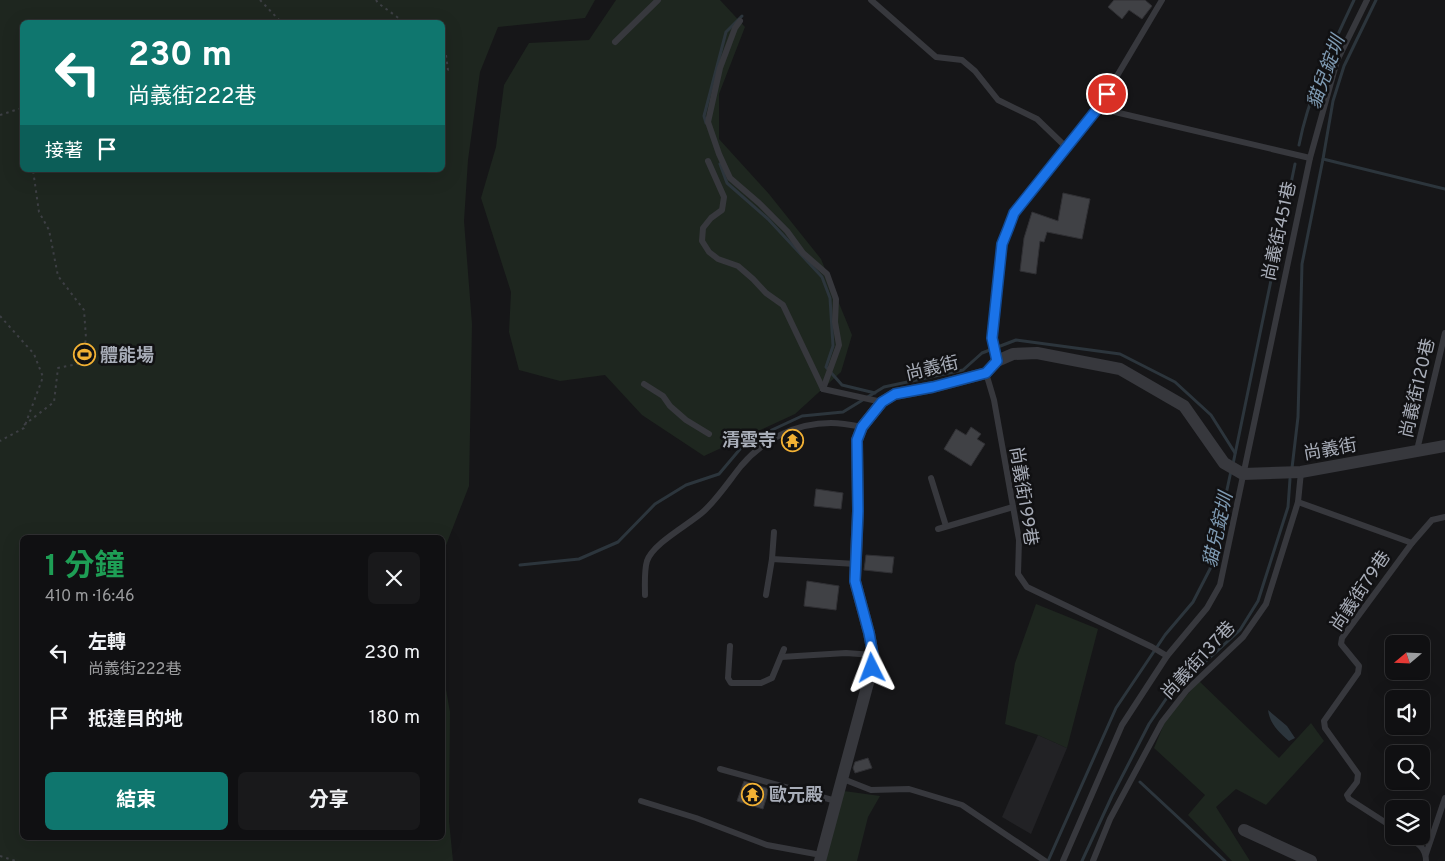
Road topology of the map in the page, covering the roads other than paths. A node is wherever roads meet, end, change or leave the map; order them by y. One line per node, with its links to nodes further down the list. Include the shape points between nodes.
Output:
1 (658, 0): 6 (lane)
2 (871, 0): 8 (lane, via 936,57 962,60 998,100 1036,119)
3 (1162, 0): 7 (lane)
4 (1367, 0): 9 (lane, 尚義街451巷, via 1337,61)
5 (740, 21): 15 (lane, via 720,68 708,122 730,178 760,203 803,253 826,274 836,299 835,322 840,345)
6 (615, 42)
7 (1098, 108): 8 (lane); 9 (lane)
8 (1066, 148): 12 (lane, via 1014,213 1002,244 992,341)
9 (1310, 158): 22 (lane, 尚義街451巷)
10 (708, 161): 15 (lane, via 724,197 722,210 703,228 702,241 709,252 738,266 783,305)
11 (1445, 333): 20 (lane, 尚義街120巷)
12 (997, 361): 13 (street, 尚義街); 22 (street, via 1013,354 1036,353 1120,370 1184,406 1224,463)
13 (986, 373): 16 (street, 尚義街, via 895,394); 25 (lane, 尚義街199巷, via 994,400)
14 (644, 384): 18 (lane, via 663,396 686,420)
15 (823, 389): 16 (lane)
16 (879, 401): 17 (street, 尚義街)
17 (862, 427): 32 (street, 尚義街, via 857,440); 33 (lane, via 833,422 812,424 786,432 764,444 705,510 669,537 647,560)
18 (709, 434)
19 (1445, 446): 20 (street, 尚義街)
20 (1417, 450): 21 (street, 尚義街)
21 (1301, 472): 22 (street, 尚義街); 24 (lane, 尚義街137巷)
22 (1243, 474): 38 (lane, 尚義街137巷, via 1220,585 1207,608)
23 (931, 478): 27 (lane)
24 (1298, 502): 30 (lane); 52 (lane, 尚義街137巷, via 1266,604 1243,637 1187,690 1162,722 1110,818)
25 (1013, 507): 27 (lane); 38 (lane, 尚義街199巷, via 1019,540 1018,574 1027,587)
26 (1445, 517): 30 (lane, 尚義街79巷, via 1432,520)
27 (946, 526): 28 (lane)
28 (938, 529)
29 (774, 532): 31 (lane)
30 (1412, 543): 45 (lane, 尚義街79巷, via 1342,638 1341,644 1359,666 1358,673 1324,721 1325,728 1358,774 1357,782 1347,795 1349,799)
31 (772, 559): 32 (lane); 34 (lane)
32 (856, 564): 37 (street, 尚義街, via 855,581)
33 (645, 595)
34 (766, 595)
35 (730, 646): 39 (lane, via 728,678 731,683 761,682 772,678)
36 (784, 649): 39 (lane)
37 (873, 655): 39 (lane, via 846,653); 41 (street, 尚義街, via 867,692)
38 (1167, 656): 51 (lane, 尚義街137巷, via 1122,725)
39 (781, 657)
40 (720, 770): 44 (lane)
41 (843, 780): 44 (street, 尚義街); 50 (lane, via 871,790 909,789 962,805)
42 (1445, 798): 49 (lane)
43 (641, 800): 48 (lane, via 768,845)
44 (836, 801): 48 (street, 尚義街)
45 (1385, 822)
46 (1244, 830): 53 (street)
47 (1420, 845): 49 (lane)
48 (821, 858)
49 (1426, 858)
50 (1042, 859)
51 (1063, 861)
52 (1093, 861)
53 (1311, 861)

